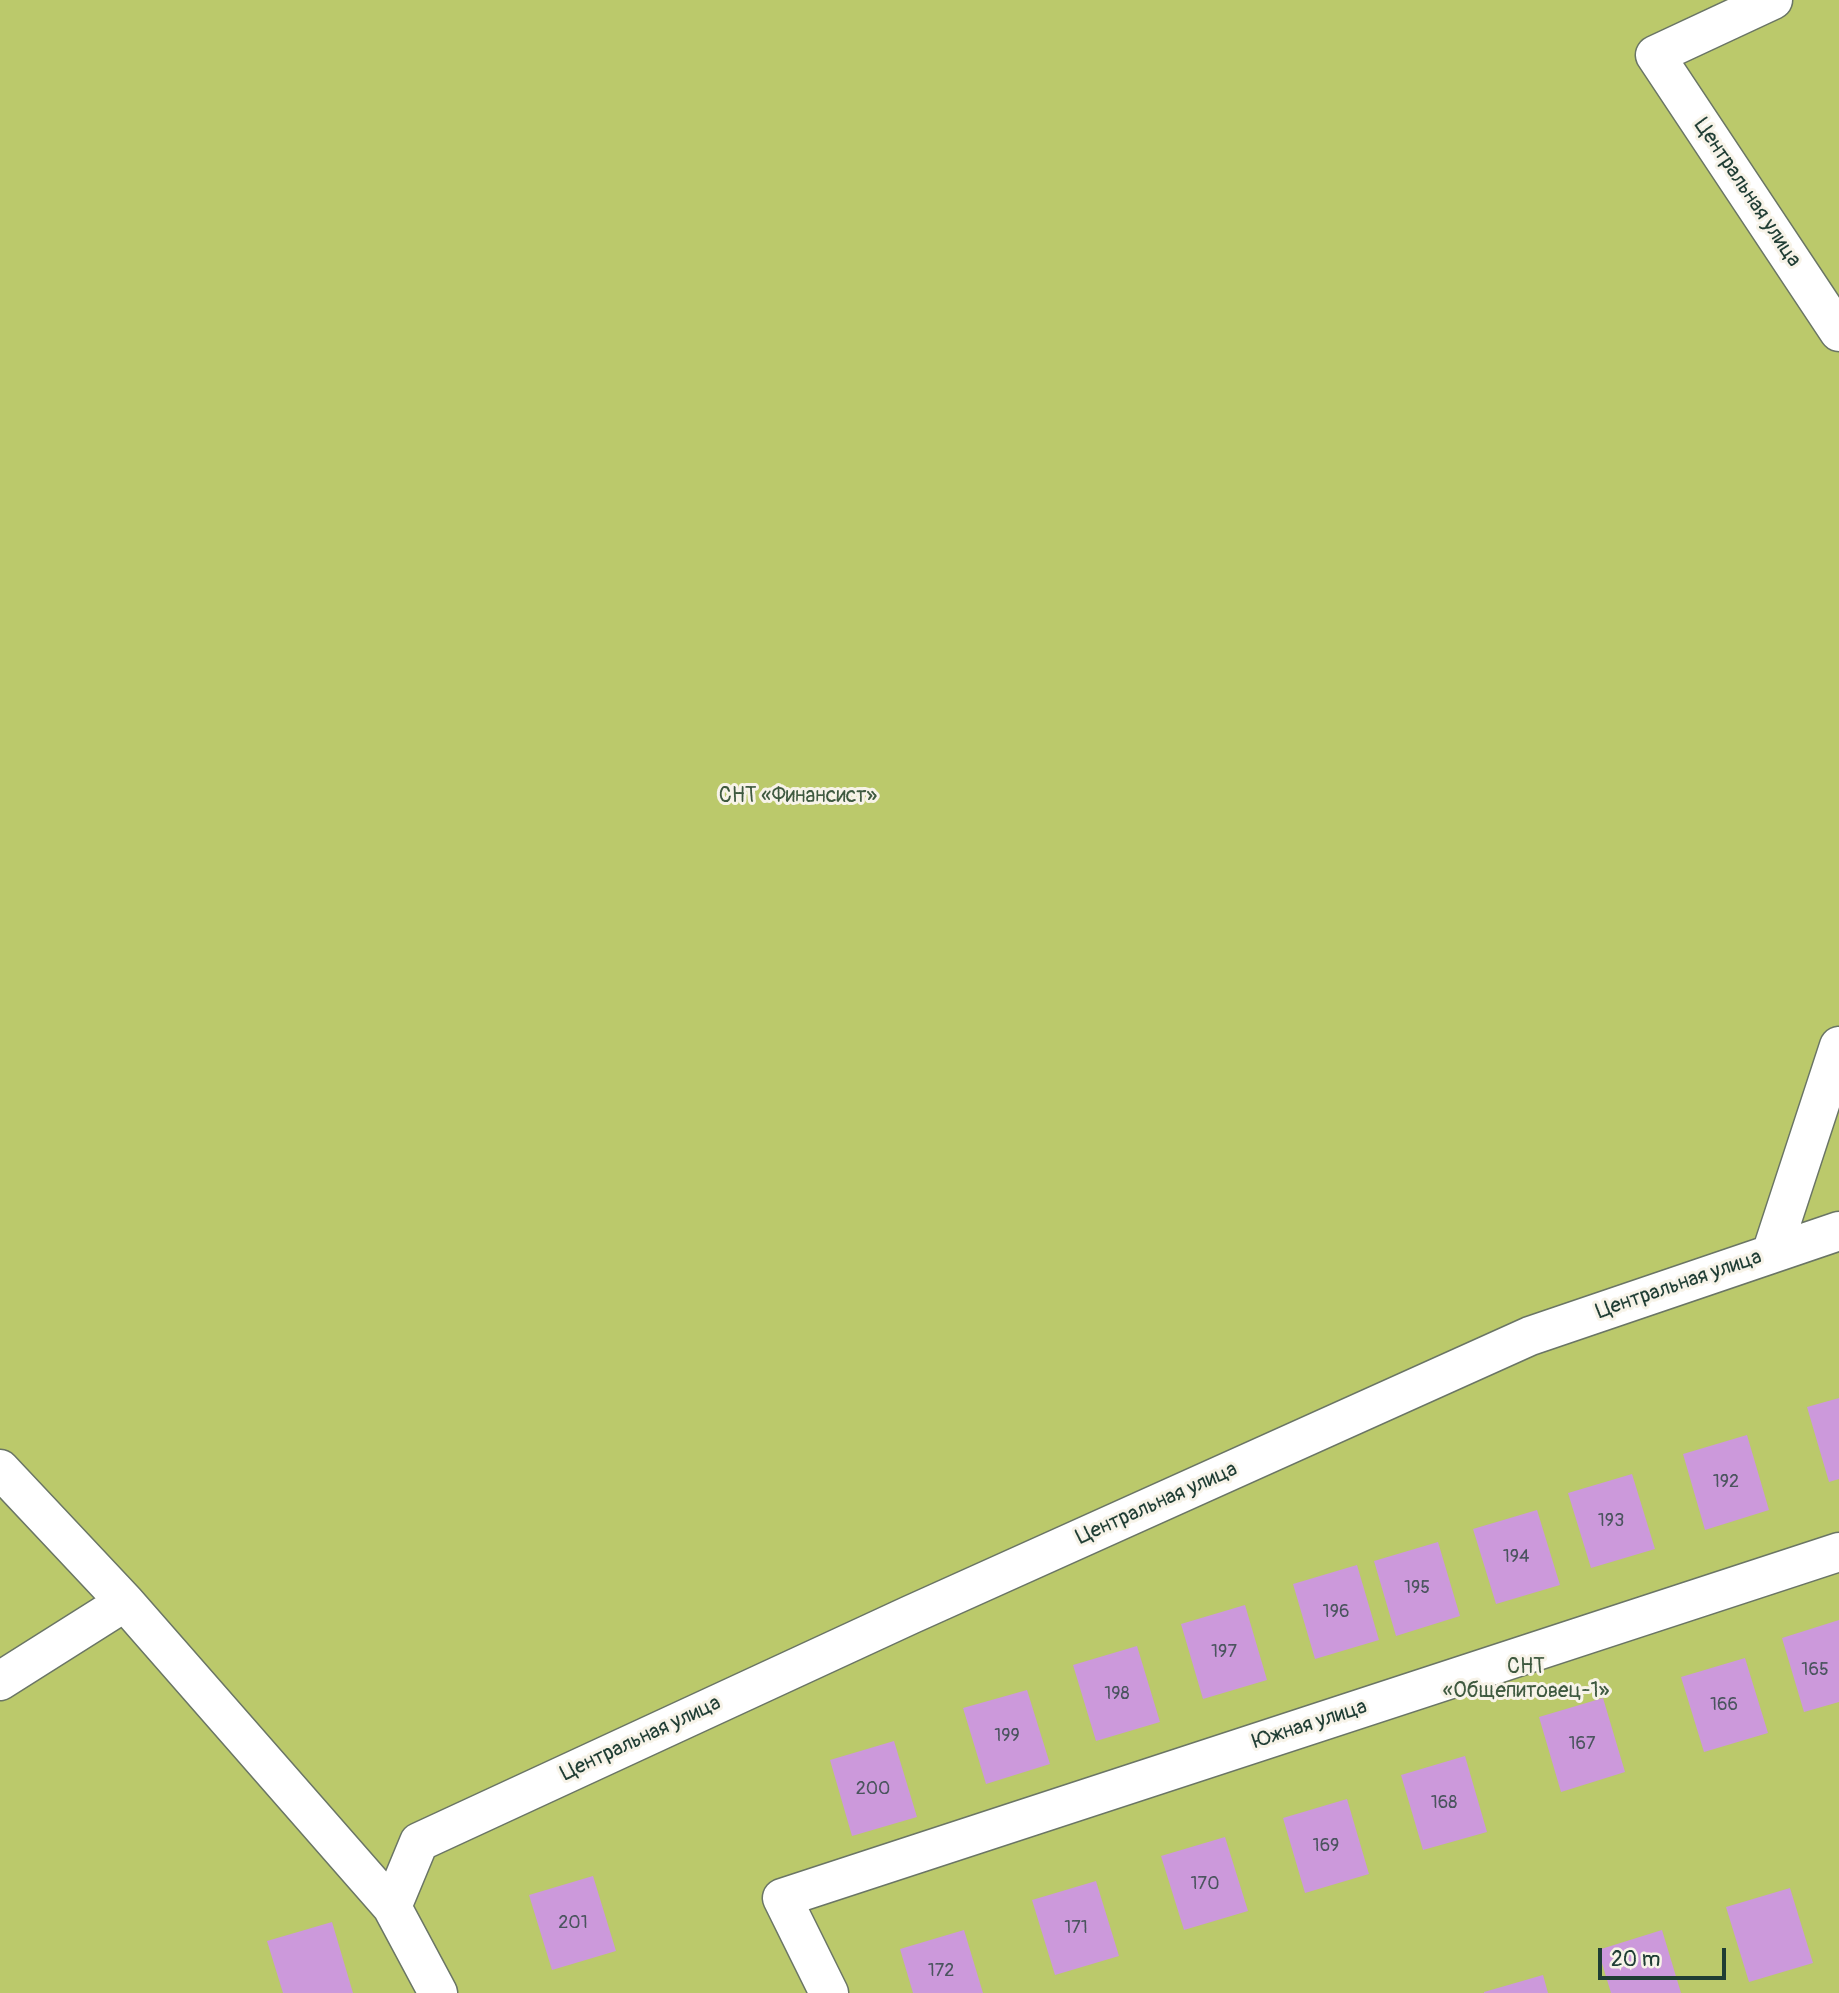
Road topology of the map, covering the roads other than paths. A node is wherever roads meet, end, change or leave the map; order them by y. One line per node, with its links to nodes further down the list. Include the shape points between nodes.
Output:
1 (1773, 0): 2 (street, Центральная улица, via 1655,55)
2 (1839, 332)
3 (1839, 1046): 5 (street, Центральная улица)
4 (1839, 1231): 5 (street)
5 (1771, 1254): 10 (street, Центральная улица, via 1530,1336 419,1842)
6 (0, 1469): 8 (street)
7 (1839, 1552): 12 (street, Южная улица, via 782,1899)
8 (125, 1602): 9 (street); 10 (street)
9 (0, 1681)
10 (393, 1907): 11 (street)
11 (438, 1993)
12 (829, 1993)

